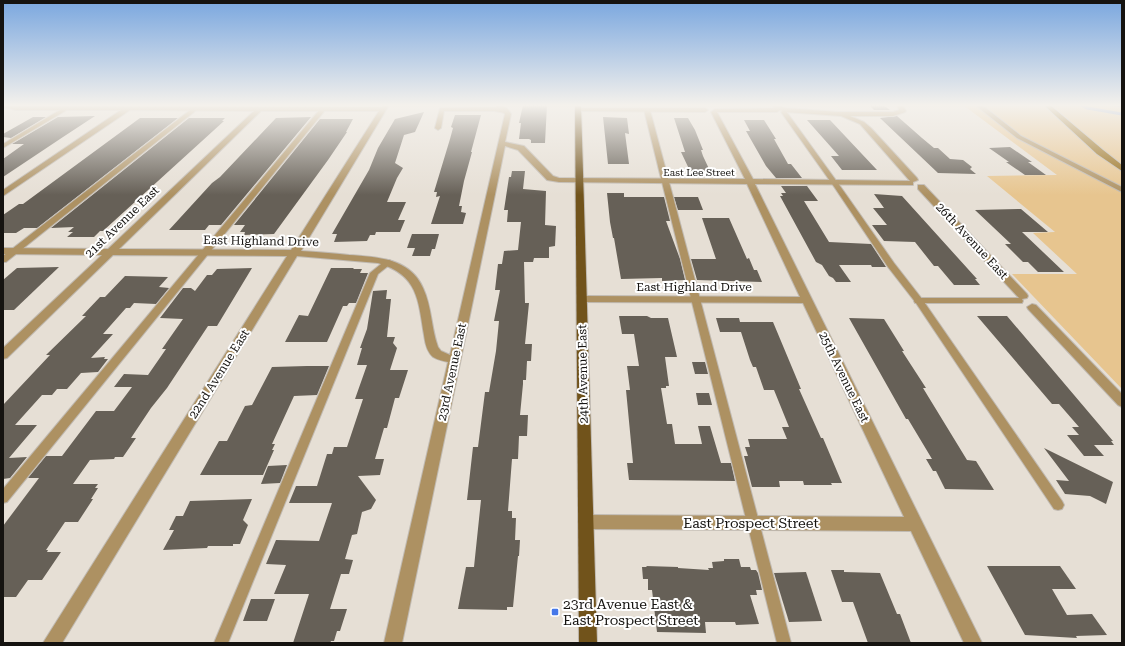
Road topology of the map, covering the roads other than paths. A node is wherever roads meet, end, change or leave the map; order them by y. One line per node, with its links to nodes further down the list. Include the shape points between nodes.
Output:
1 (21, 135): 16 (lane)
2 (89, 135): 24 (street)
3 (161, 135): 26 (lane)
4 (231, 135): 27 (street, 21st Avenue East)
5 (301, 135): 28 (lane)
6 (366, 135): 29 (street, 22nd Avenue East)
7 (503, 135): 15 (street, 23rd Avenue East)
8 (578, 135): 18 (main road, 24th Avenue East)
9 (653, 135): 19 (lane)
10 (724, 135): 20 (street, 25th Avenue East)
11 (799, 135): 21 (lane)
12 (874, 135): 22 (street, 26th Avenue East)
13 (1017, 135): 23 (street)
14 (1081, 135): 17 (main road)
15 (501, 143): 18 (street, East Lee Street, via 521,148 550,178); 38 (street, 23rd Avenue East)
16 (3, 146)
17 (1122, 169)
18 (579, 181): 19 (street, East Lee Street); 33 (main road, 24th Avenue East)
19 (665, 181): 20 (street, East Lee Street); 34 (lane)
20 (750, 182): 21 (street, East Lee Street); 35 (street, 25th Avenue East)
21 (835, 183): 22 (street, East Lee Street); 36 (lane, via 890,265)
22 (915, 183): 32 (street, 26th Avenue East)
23 (1122, 190)
24 (3, 194)
25 (3, 251): 26 (street, East Highland Drive)
26 (14, 251): 27 (street, East Highland Drive); 30 (lane)
27 (110, 252): 28 (street, East Highland Drive); 37 (street, 21st Avenue East)
28 (204, 252): 29 (street, East Highland Drive); 40 (lane)
29 (293, 253): 31 (street, East Highland Drive); 45 (street, 22nd Avenue East)
30 (3, 260)
31 (388, 262): 38 (street, East Highland Drive, via 407,271 415,280 422,299 431,345 436,354); 46 (lane, via 374,273)
32 (1020, 298): 36 (street); 39 (street, via 1024,305 1032,307)
33 (582, 300): 34 (street, East Highland Drive); 42 (main road, 24th Avenue East)
34 (695, 300): 35 (street, East Highland Drive); 43 (lane)
35 (806, 300): 44 (street, 25th Avenue East)
36 (920, 301): 41 (lane)
37 (3, 355)
38 (454, 360): 47 (street, 23rd Avenue East)
39 (1122, 402)
40 (3, 498)
41 (1058, 505)
42 (586, 522): 43 (street, East Prospect Street); 48 (main road, 24th Avenue East)
43 (754, 523): 44 (street, East Prospect Street); 49 (lane)
44 (916, 524): 50 (street, 25th Avenue East)
45 (52, 643)
46 (221, 643)
47 (393, 643)
48 (588, 643)
49 (784, 643)
50 (973, 643)

